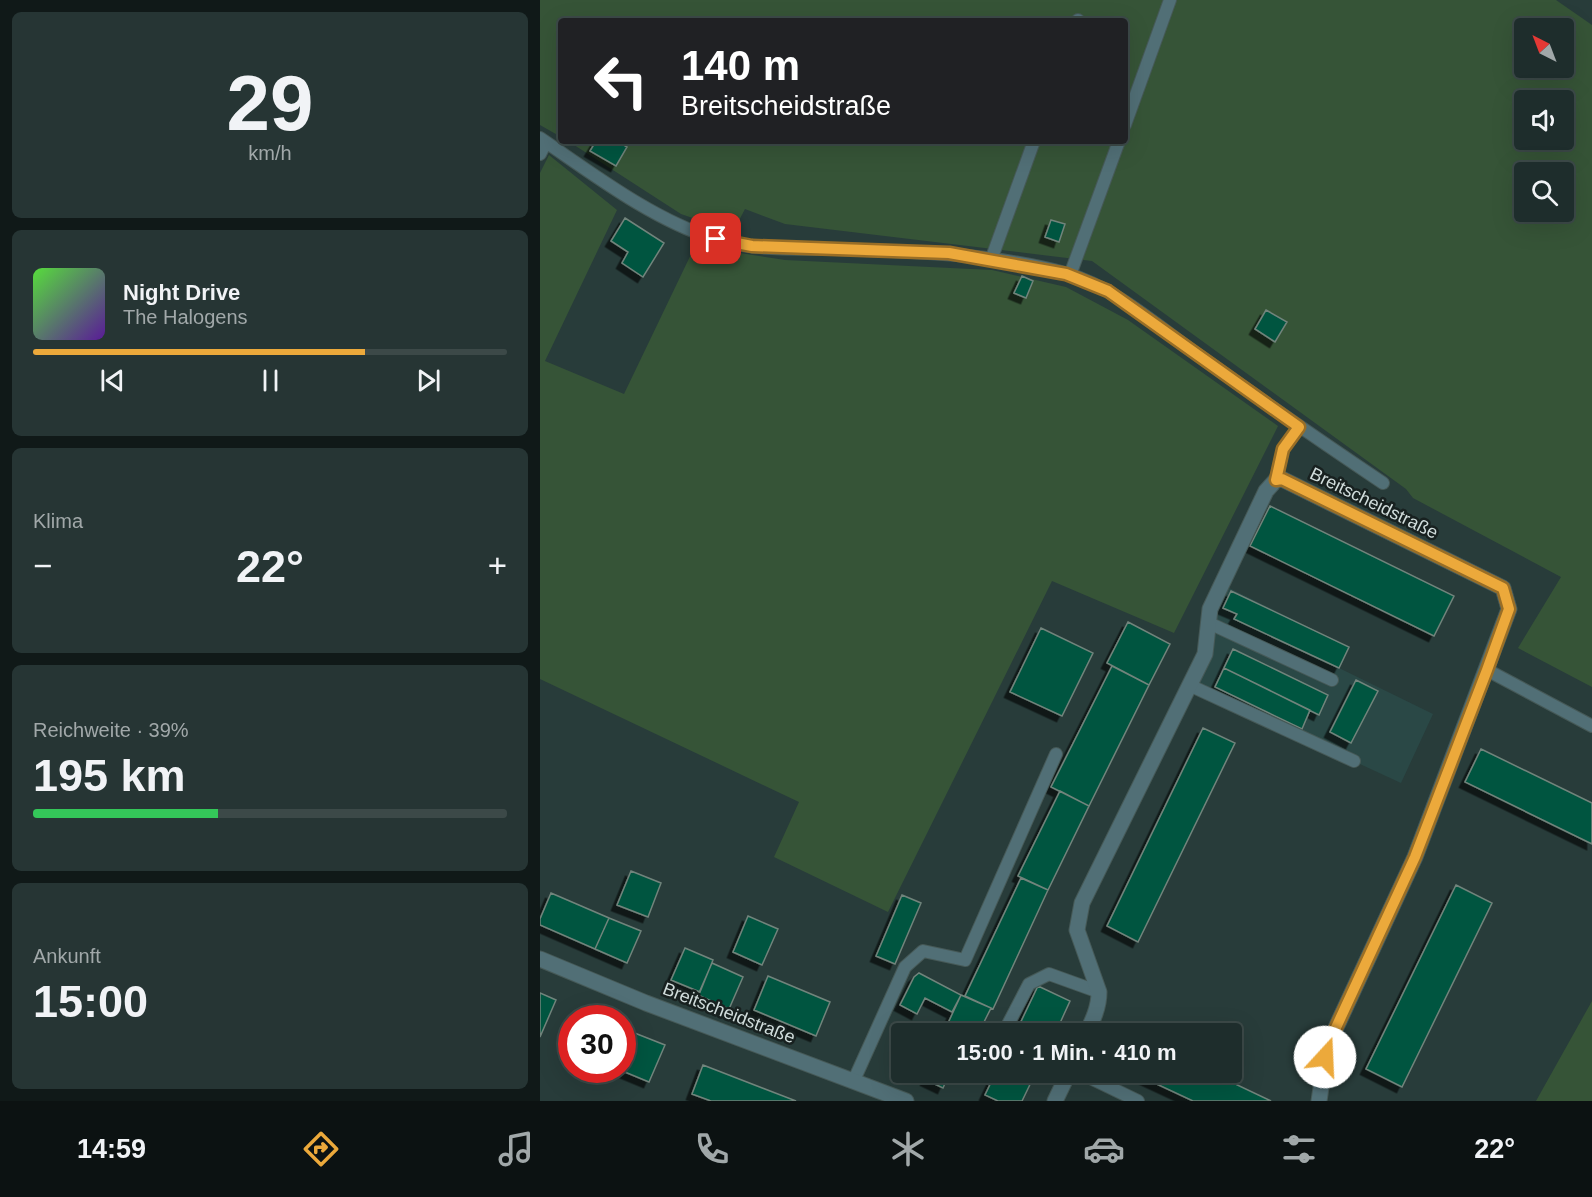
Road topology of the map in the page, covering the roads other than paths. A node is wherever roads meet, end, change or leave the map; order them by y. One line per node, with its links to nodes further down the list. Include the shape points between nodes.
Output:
1 (1170, 0): 2 (lane)
2 (1128, 117)
3 (543, 140): 6 (lane); 7 (lane, via 671,222 716,239 752,246 949,253)
4 (1033, 144): 7 (lane)
5 (1118, 144): 8 (lane)
6 (540, 154)
7 (991, 260): 8 (lane)
8 (1070, 275): 9 (lane, via 1108,291)
9 (1299, 427): 10 (lane, via 1283,449); 11 (lane)
10 (1276, 480): 12 (street, via 1266,491 1230,566 1210,609); 13 (street, Breitscheidstraße, via 1282,479 1503,588 1509,609)
11 (1383, 483)
12 (1209, 623): 14 (lane); 15 (street, via 1205,654)
13 (1487, 670): 16 (lane); 30 (street, Breitscheidstraße, via 1415,857 1327,1047)
14 (1332, 680)
15 (1190, 685): 18 (lane); 20 (street, via 1082,903 1077,930)
16 (1592, 726)
17 (1056, 754): 23 (lane, via 965,960 923,951 905,967)
18 (1354, 761)
19 (540, 959): 23 (street, Breitscheidstraße)
20 (1099, 992): 21 (lane, via 1049,974 1029,984); 22 (street)
21 (1009, 1023)
22 (1091, 1023)
23 (854, 1080): 26 (street, Breitscheidstraße)
24 (1064, 1083): 28 (street)
25 (1101, 1083): 29 (lane)
26 (885, 1097): 27 (street, Breitscheidstraße)
27 (906, 1101)
28 (1055, 1101)
29 (1138, 1101)
30 (1318, 1101)

